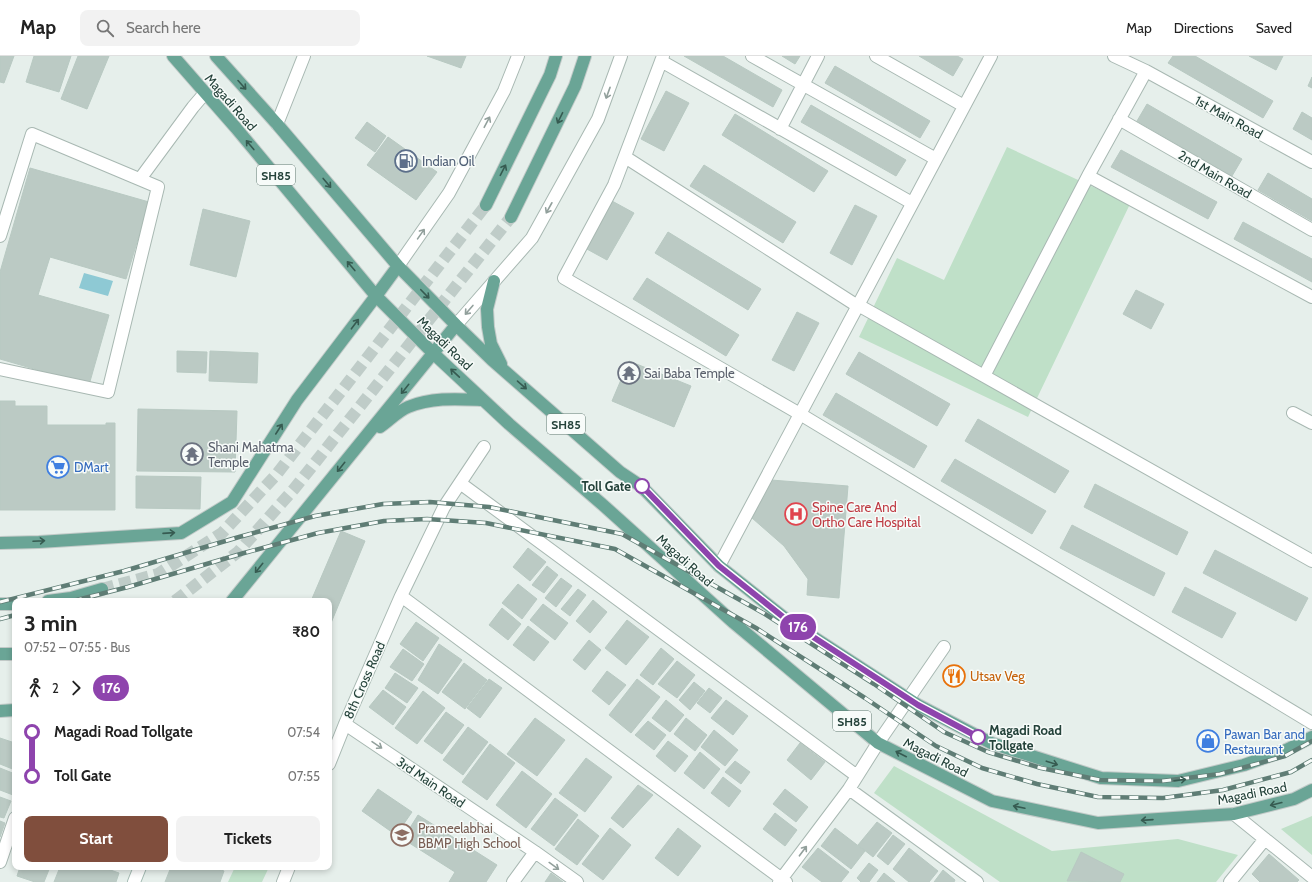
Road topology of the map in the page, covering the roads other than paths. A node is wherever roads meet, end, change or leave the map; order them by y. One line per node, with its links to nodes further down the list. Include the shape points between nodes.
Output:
1 (173, 56): 16 (main road, Magadi Road / SH85)
2 (216, 56): 19 (main road, Magadi Road / SH85, one-way to 19)
3 (304, 56): 19 (street)
4 (518, 56): 31 (street, one-way to 4, via 449,193 504,91)
5 (556, 56): 27 (main road, one-way to 5, via 550,75)
6 (585, 56): 28 (main road, one-way to 28, via 575,86)
7 (621, 56): 32 (street, one-way to 32, via 598,119 532,238)
8 (752, 56): 15 (street)
9 (818, 56): 15 (street)
10 (876, 56): 17 (street)
11 (991, 56): 17 (street)
12 (1114, 56): 14 (street, 1st Main Road)
13 (662, 58): 20 (street); 21 (street)
14 (1146, 71): 18 (street); 23 (street, 1st Main Road)
15 (803, 85): 20 (street); 22 (street)
16 (205, 93): 25 (street); 33 (main road, Magadi Road / SH85, one-way to 16)
17 (964, 106): 22 (street)
18 (1119, 119): 24 (street); 29 (street, 2nd Main Road)
19 (277, 124): 31 (main road, Magadi Road / SH85, one-way to 31)
20 (780, 129): 26 (street)
21 (624, 157): 35 (street); 43 (street, via 614,185 564,278)
22 (936, 159): 26 (street)
23 (1312, 162)
24 (1088, 176): 34 (street); 40 (street)
25 (140, 180): 30 (street, via 32,134); 38 (street, via 158,187 108,392)
26 (912, 203): 35 (street)
27 (486, 204)
28 (511, 217)
29 (1312, 230)
30 (0, 236)
31 (398, 266): 33 (main road); 36 (main road, Magadi Road / SH85, one-way to 36)
32 (494, 281): 36 (street, one-way to 36); 39 (main road, via 487,309 488,327 491,344)
33 (376, 296): 37 (main road, Magadi Road / SH85); 48 (main road, one-way to 33, via 181,533 232,502 297,400)
34 (1312, 298)
35 (858, 305): 40 (street); 43 (street)
36 (456, 325): 37 (main road); 39 (main road, Magadi Road / SH85)
37 (434, 354): 41 (main road, Magadi Road / SH85, one-way to 37); 45 (main road, one-way to 45)
38 (0, 369)
39 (504, 370): 50 (main road, Magadi Road / SH85, one-way to 50, via 620,472 641,486)
40 (984, 376): 49 (street)
41 (483, 400): 45 (main road, via 430,400 407,407); 66 (main road, Magadi Road / SH85, via 734,623)
42 (1293, 413): 44 (street)
43 (800, 414): 50 (street); 63 (street)
44 (1312, 424)
45 (366, 437): 54 (main road, one-way to 54)
46 (484, 447): 47 (street, 8th Cross Road)
47 (460, 483): 52 (street, 8th Cross Road, via 444,507); 68 (street)
48 (0, 543)
49 (1312, 561)
50 (719, 566): 60 (main road, Magadi Road / SH85, via 787,620)
51 (102, 589): 53 (main road)
52 (401, 596): 64 (street, 8th Cross Road); 79 (street)
53 (71, 598)
54 (234, 598)
55 (0, 604): 56 (main road)
56 (12, 604)
57 (944, 647): 60 (street)
58 (0, 654): 59 (main road)
59 (12, 654)
60 (908, 698): 65 (main road, Magadi Road / SH85, one-way to 65, via 991,743 1100,778 1178,781 1244,765 1286,750); 66 (street)
61 (12, 710): 62 (main road)
62 (0, 711)
63 (1312, 723)
64 (345, 724): 67 (street, 8th Cross Road); 74 (street, 3rd Main Road, one-way to 74)
65 (1312, 737)
66 (878, 743): 68 (street); 71 (main road, Magadi Road / SH85, one-way to 66, via 1098,823 992,801)
67 (332, 756)
68 (857, 776): 69 (street)
69 (849, 789): 79 (street, one-way to 69); 84 (street)
70 (1312, 790): 71 (main road, Magadi Road / SH85, one-way to 71, via 1294,799)
71 (1234, 814): 73 (street)
72 (12, 827): 75 (street)
73 (1265, 839): 78 (street); 85 (street)
74 (535, 852): 82 (street); 83 (street, 3rd Main Road, one-way to 83)
75 (0, 862)
76 (139, 870): 80 (street)
77 (288, 870): 81 (street)
78 (1312, 877)
79 (782, 881)
80 (134, 882)
81 (283, 882)
82 (513, 882)
83 (577, 882)
84 (977, 882)
85 (1230, 882)

